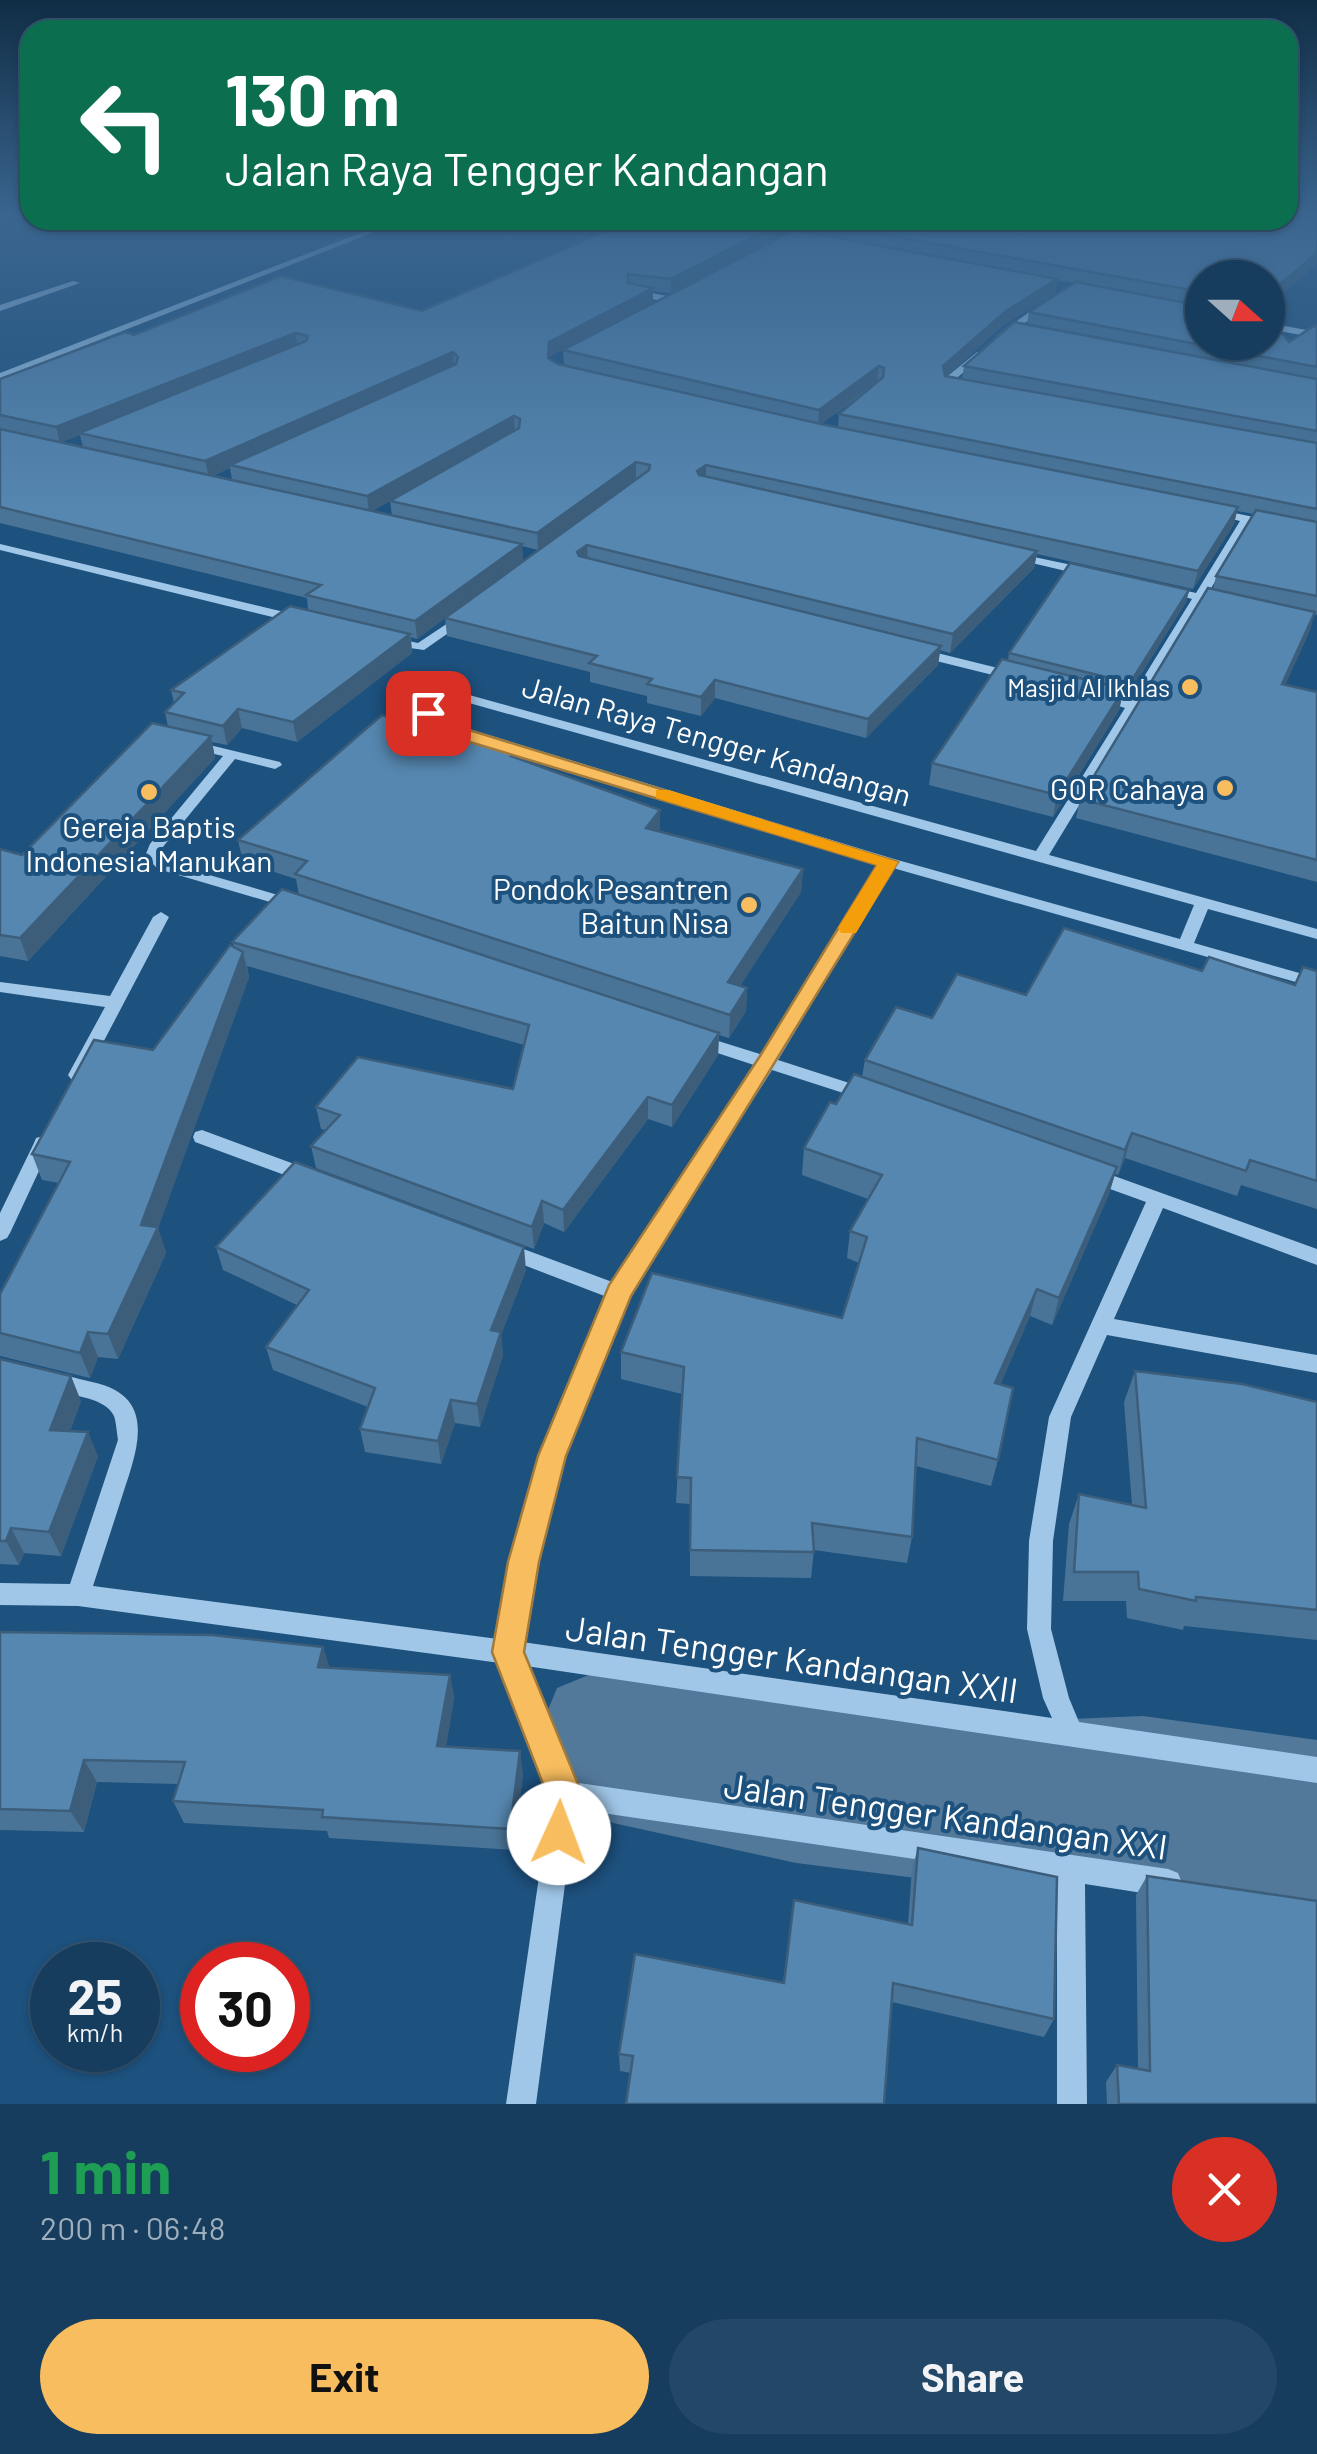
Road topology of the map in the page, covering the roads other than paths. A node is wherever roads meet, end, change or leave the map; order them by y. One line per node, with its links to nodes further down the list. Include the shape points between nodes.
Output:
1 (156, 315): 7 (street)
2 (1031, 315): 4 (street)
3 (1285, 329): 6 (street)
4 (1009, 330): 5 (street); 8 (street, via 946,382)
5 (1028, 334)
6 (1317, 335)
7 (0, 376)
8 (975, 392)
9 (1209, 511): 10 (street)
10 (1248, 519): 11 (street); 16 (street)
11 (1317, 533)
12 (0, 547): 19 (street)
13 (1009, 555): 14 (street)
14 (1104, 576)
15 (1142, 584): 16 (street)
16 (1200, 597): 17 (street); 24 (street)
17 (1233, 604)
18 (470, 612): 20 (street, via 420,647)
19 (318, 624)
20 (374, 638)
21 (907, 650): 22 (street)
22 (1020, 678)
23 (1076, 692): 24 (street)
24 (1133, 706): 28 (street)
25 (179, 742): 26 (street)
26 (232, 754): 27 (street); 31 (street, via 153,856 162,866)
27 (276, 765)
28 (1039, 859): 29 (street, Jalan Raya Tengger Kandangan, via 462,697 445,699 428,713 437,726); 30 (street, Jalan Raya Tengger Kandangan)
29 (888, 862): 34 (street, Jalan Raya Tengger Kandangan); 39 (street)
30 (1203, 904): 33 (street, Jalan Raya Tengger Kandangan); 34 (street)
31 (310, 910)
32 (161, 916): 37 (street)
33 (1317, 934)
34 (1185, 946): 35 (street, Jalan Raya Tengger Kandangan)
35 (1317, 983)
36 (0, 987): 37 (street)
37 (112, 1002): 40 (street)
38 (688, 1037): 39 (street)
39 (768, 1062): 41 (street); 50 (street)
40 (69, 1091)
41 (882, 1100)
42 (52, 1127): 47 (street)
43 (202, 1138): 45 (street)
44 (1066, 1165): 46 (street)
45 (331, 1185)
46 (1158, 1198): 49 (street); 51 (street)
47 (0, 1234)
48 (478, 1240): 50 (street)
49 (1317, 1257)
50 (619, 1293): 56 (street, via 552,1456)
51 (1100, 1325): 52 (street); 57 (street, via 1060,1417 1041,1541 1039,1629)
52 (1317, 1364)
53 (34, 1378): 55 (street, via 117,1403 130,1440)
54 (0, 1594): 55 (street, Jalan Tengger Kandangan XXII)
55 (78, 1595): 56 (street, Jalan Tengger Kandangan XXII)
56 (508, 1652): 57 (street, Jalan Tengger Kandangan XXII); 59 (street)
57 (1071, 1735): 58 (street, Jalan Tengger Kandangan XXII)
58 (1317, 1770)
59 (564, 1794): 60 (street, Jalan Tengger Kandangan XXI); 62 (street)
60 (1072, 1869): 61 (street, Jalan Tengger Kandangan XXI); 63 (street)
61 (1204, 1888)
62 (522, 2104)
63 (1072, 2104)

